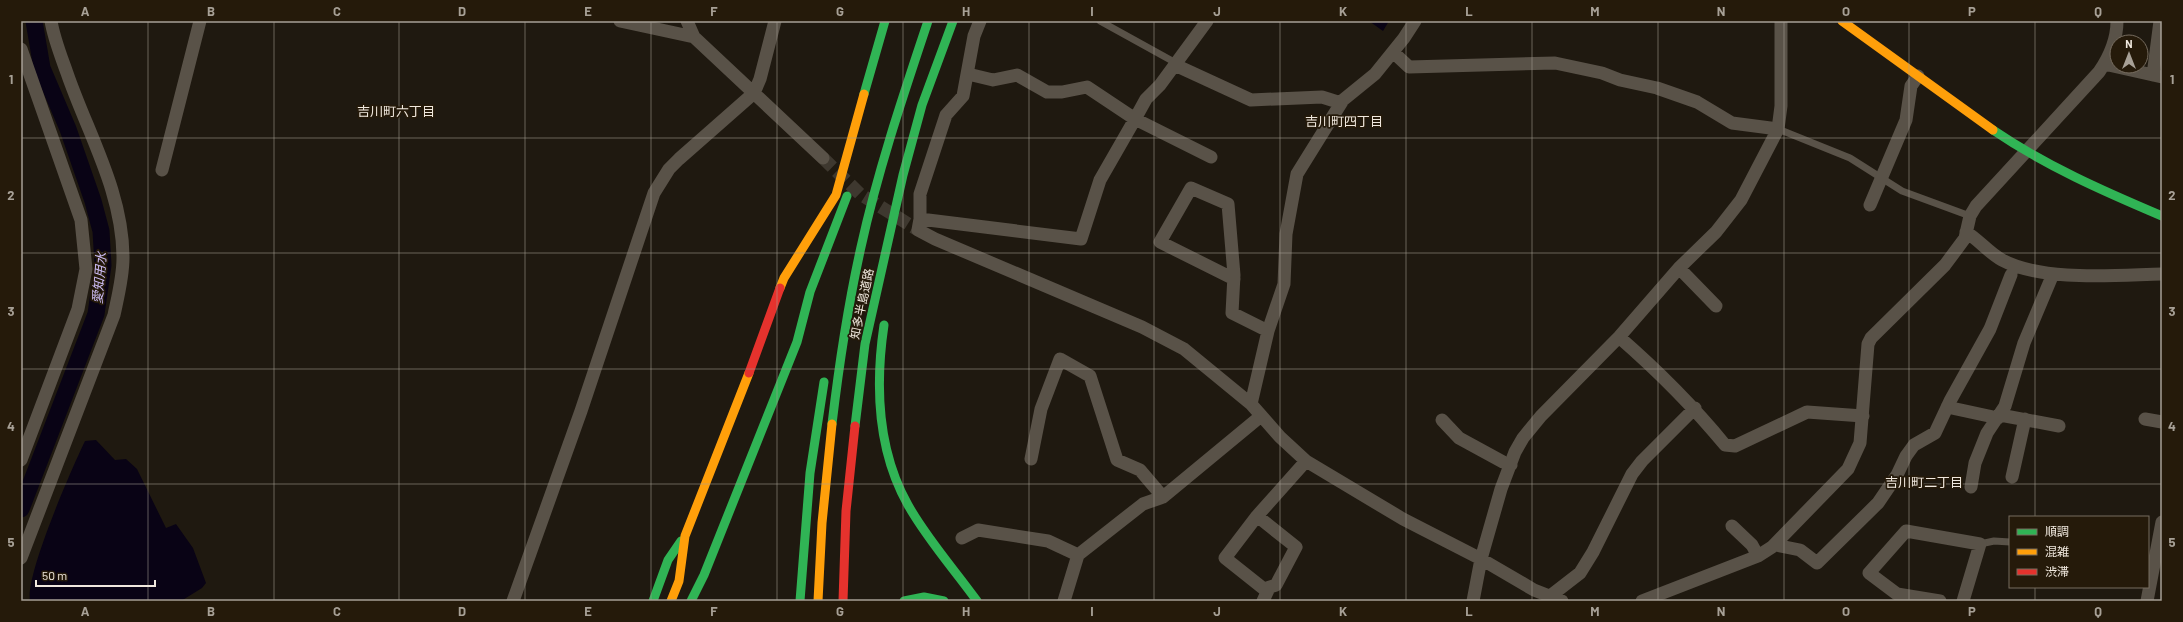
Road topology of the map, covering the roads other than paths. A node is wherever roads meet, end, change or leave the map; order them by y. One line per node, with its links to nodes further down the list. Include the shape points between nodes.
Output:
1 (51, 21): 82 (street, via 75,95 106,170 116,205 123,260 114,315)
2 (200, 21): 32 (street)
3 (620, 21): 17 (street)
4 (687, 21): 17 (street)
5 (775, 21): 25 (street)
6 (885, 21): 75 (main road, via 836,195 784,278 736,410)
7 (928, 21): 41 (main road, 知多半島道路, via 902,96)
8 (953, 21): 33 (main road, 知多半島道路, via 922,104)
9 (980, 21): 22 (street, via 974,36)
10 (1100, 21): 20 (lane)
11 (1207, 21): 20 (street)
12 (1415, 21): 19 (street)
13 (1781, 21): 28 (street, via 1781,106)
14 (1842, 21): 23 (main road)
15 (2117, 21): 21 (street, via 2113,46)
16 (2160, 21): 24 (street)
17 (694, 38): 25 (street)
18 (21, 49): 66 (street, via 81,220 86,268 78,309)
19 (1393, 52): 26 (street, via 1375,74); 28 (street, via 1410,67 1555,63 1657,88 1697,102 1732,123)
20 (1176, 64): 26 (street, via 1250,100 1322,97); 27 (street, via 1146,100)
21 (2104, 64): 24 (street); 29 (street)
22 (968, 74): 27 (street, via 993,80 1017,75 1047,92 1087,87); 40 (street, via 962,96 946,115 920,194)
23 (1918, 76): 29 (main road); 34 (street, via 1911,86 1906,120)
24 (2158, 76)
25 (754, 93): 31 (street); 91 (street, via 669,169 654,193)
26 (1341, 103): 51 (street, via 1297,174 1286,234 1284,284)
27 (1135, 119): 30 (street); 40 (street, via 1100,180 1081,239)
28 (1778, 129): 34 (lane, via 1850,158); 43 (street, via 1741,200 1716,232)
29 (2027, 153): 38 (street); 39 (main road, via 2084,183)
30 (1211, 157)
31 (823, 158)
32 (162, 170)
33 (903, 175): 36 (main road); 98 (main road, 知多半島道路, via 865,344 846,511)
34 (1881, 179): 37 (street); 38 (lane, via 1902,191)
35 (850, 185): 85 (main road, via 810,292 797,342)
36 (907, 201)
37 (1870, 205)
38 (1970, 216): 42 (street)
39 (2162, 216)
40 (920, 220): 54 (street, via 918,230 935,239 1142,327 1184,349)
41 (866, 226): 46 (main road); 97 (main road, 知多半島道路, via 849,309 828,460)
42 (1966, 232): 44 (street, via 2005,262); 58 (street, via 1965,238 1945,265 1870,338)
43 (1679, 268): 49 (street); 52 (street)
44 (2053, 274): 45 (street); 59 (street, via 2024,344 2005,406)
45 (2162, 274)
46 (845, 275)
47 (2011, 275): 55 (street, via 1990,329)
48 (1234, 279): 48 (street, via 1228,204 1191,188 1160,242); 51 (street, via 1232,313)
49 (1716, 306)
50 (886, 314): 101 (main road, via 880,350 879,383 881,425 888,457 908,505)
51 (1268, 331): 54 (street)
52 (1619, 337): 56 (street); 68 (street, via 1541,416 1514,452)
53 (825, 375): 96 (main road, via 810,473)
54 (1251, 404): 57 (street)
55 (1947, 406): 59 (street); 78 (street, via 1935,433 1918,442 1909,451 1878,503 1817,563 1800,550)
56 (1695, 408): 58 (street, via 1725,446 1734,446 1807,412); 89 (street, via 1632,474 1580,573)
57 (1261, 416): 67 (street); 71 (street)
58 (1863, 416): 78 (street, via 1860,443 1848,469)
59 (1999, 416): 60 (street); 70 (street, via 1987,433)
60 (2025, 419): 64 (street); 69 (street)
61 (2145, 419): 63 (street)
62 (1442, 420): 68 (street, via 1459,438)
63 (2162, 422)
64 (2059, 426)
65 (1031, 459): 71 (street, via 1041,409 1060,359 1090,376 1117,460 1140,470)
66 (21, 460)
67 (1306, 461): 72 (street); 83 (street, via 1403,519)
68 (1511, 465): 83 (street, via 1501,489)
69 (2012, 477)
70 (1971, 487)
71 (1163, 497): 80 (street, via 1143,504)
72 (1257, 516): 87 (street, via 1296,547 1276,585); 87 (street, via 1226,558 1264,589)
73 (2162, 522): 84 (street)
74 (1732, 526): 81 (street, via 1752,545)
75 (685, 536): 92 (main road, via 668,560); 93 (main road, via 679,581)
76 (962, 538): 80 (street, via 978,530 1048,541)
77 (2009, 542): 79 (lane)
78 (1777, 543): 81 (street)
79 (1980, 544): 90 (street, via 1906,531 1869,573); 108 (street)
80 (1078, 555): 102 (street)
81 (1758, 556): 106 (street)
82 (21, 558)
83 (1481, 559): 89 (street); 104 (street)
84 (2150, 570): 86 (street)
85 (704, 575): 94 (main road); 95 (main road)
86 (2149, 580)
87 (1270, 588): 103 (street)
88 (2148, 588): 109 (street)
89 (1549, 596): 105 (street)
90 (1896, 597): 107 (street)
91 (513, 601)
92 (653, 601)
93 (671, 601)
94 (691, 601)
95 (698, 601)
96 (800, 601)
97 (818, 601)
98 (842, 601)
99 (904, 601): 100 (main road, via 914,597 930,597)
100 (944, 601)
101 (977, 601)
102 (1064, 601)
103 (1263, 601)
104 (1473, 601)
105 (1562, 601)
106 (1642, 601)
107 (1940, 601)
108 (1963, 601)
109 (2147, 601)

